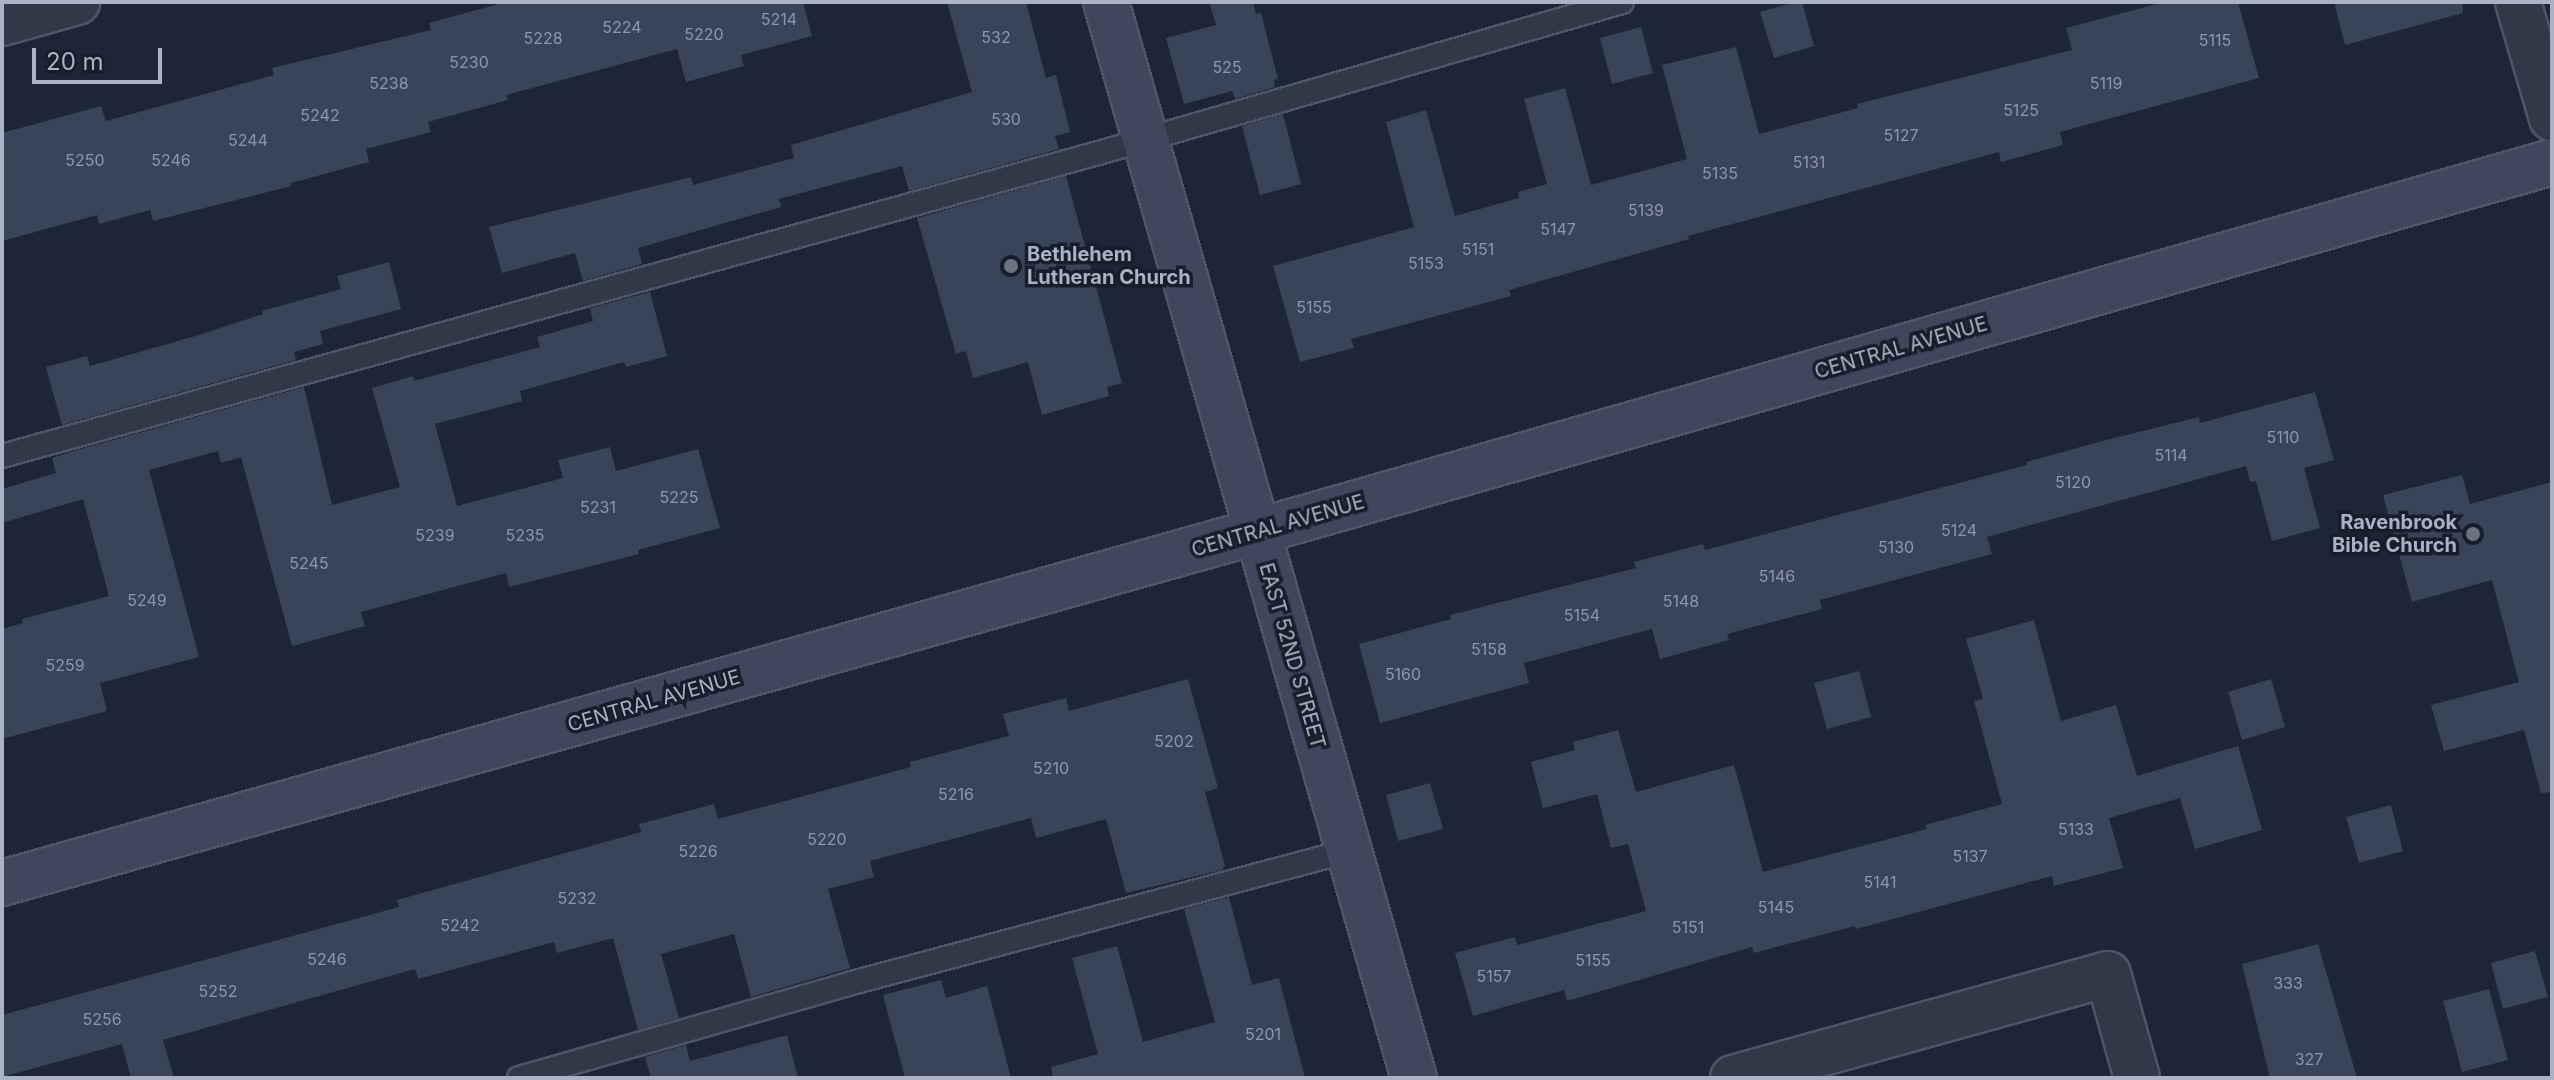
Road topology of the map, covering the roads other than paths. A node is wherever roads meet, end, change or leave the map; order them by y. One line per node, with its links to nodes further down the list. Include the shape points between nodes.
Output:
1 (77, 2): 5 (street)
2 (1106, 2): 7 (main road, EAST 52ND STREET)
3 (1622, 2): 7 (lane)
4 (2518, 2): 6 (street)
5 (2, 23)
6 (2552, 118)
7 (1145, 140): 9 (lane); 10 (main road, EAST 52ND STREET)
8 (2552, 162): 10 (main road, CENTRAL AVENUE)
9 (2, 456)
10 (1256, 532): 11 (main road, EAST 52ND STREET); 12 (main road, CENTRAL AVENUE)
11 (1348, 851): 13 (lane); 14 (main road, EAST 52ND STREET)
12 (2, 883)
13 (519, 1078)
14 (1414, 1078)
15 (1733, 1078): 16 (street, via 2108,974)
16 (2137, 1078)

